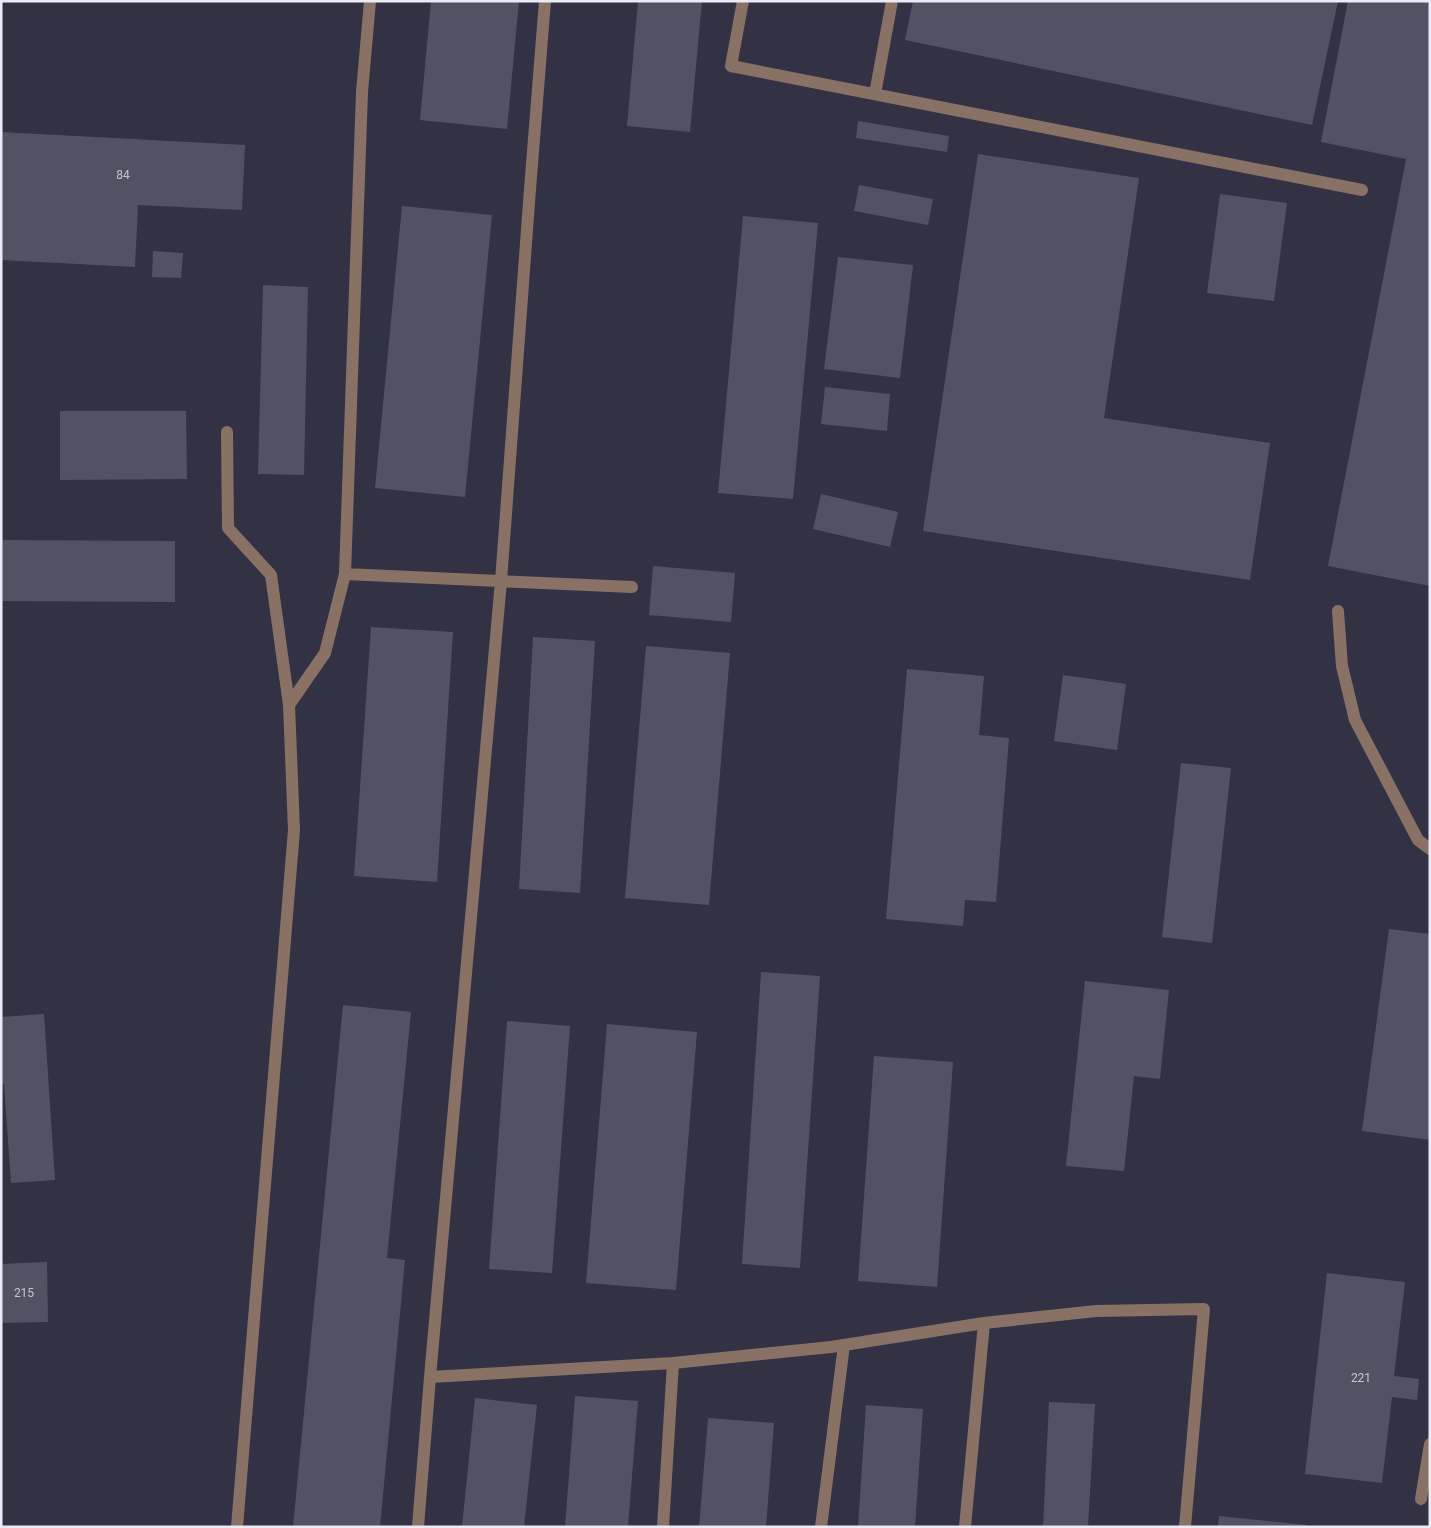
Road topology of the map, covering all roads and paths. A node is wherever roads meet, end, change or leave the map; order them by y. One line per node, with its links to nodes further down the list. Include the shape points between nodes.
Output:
1 (370, 1): 8 (lane, via 362,92)
2 (545, 1): 9 (lane)
3 (743, 1): 5 (lane, via 731,66)
4 (892, 1): 5 (lane)
5 (875, 94): 6 (lane)
6 (1362, 190)
7 (227, 432): 12 (lane, via 228,528 271,575)
8 (345, 574): 9 (lane); 12 (lane, via 324,653)
9 (502, 581): 10 (lane); 17 (lane)
10 (632, 586)
11 (1338, 611): 13 (lane, via 1342,666 1355,720 1418,840)
12 (289, 705): 20 (lane, via 294,830)
13 (1430, 849)
14 (984, 1323): 15 (lane); 24 (lane); 25 (lane, via 1096,1311 1204,1309)
15 (844, 1345): 16 (lane); 23 (lane)
16 (673, 1364): 17 (lane); 22 (lane)
17 (430, 1377): 21 (lane)
18 (1430, 1444): 19 (lane)
19 (1421, 1498)
20 (237, 1527)
21 (418, 1527)
22 (662, 1527)
23 (821, 1527)
24 (965, 1527)
25 (1185, 1527)

